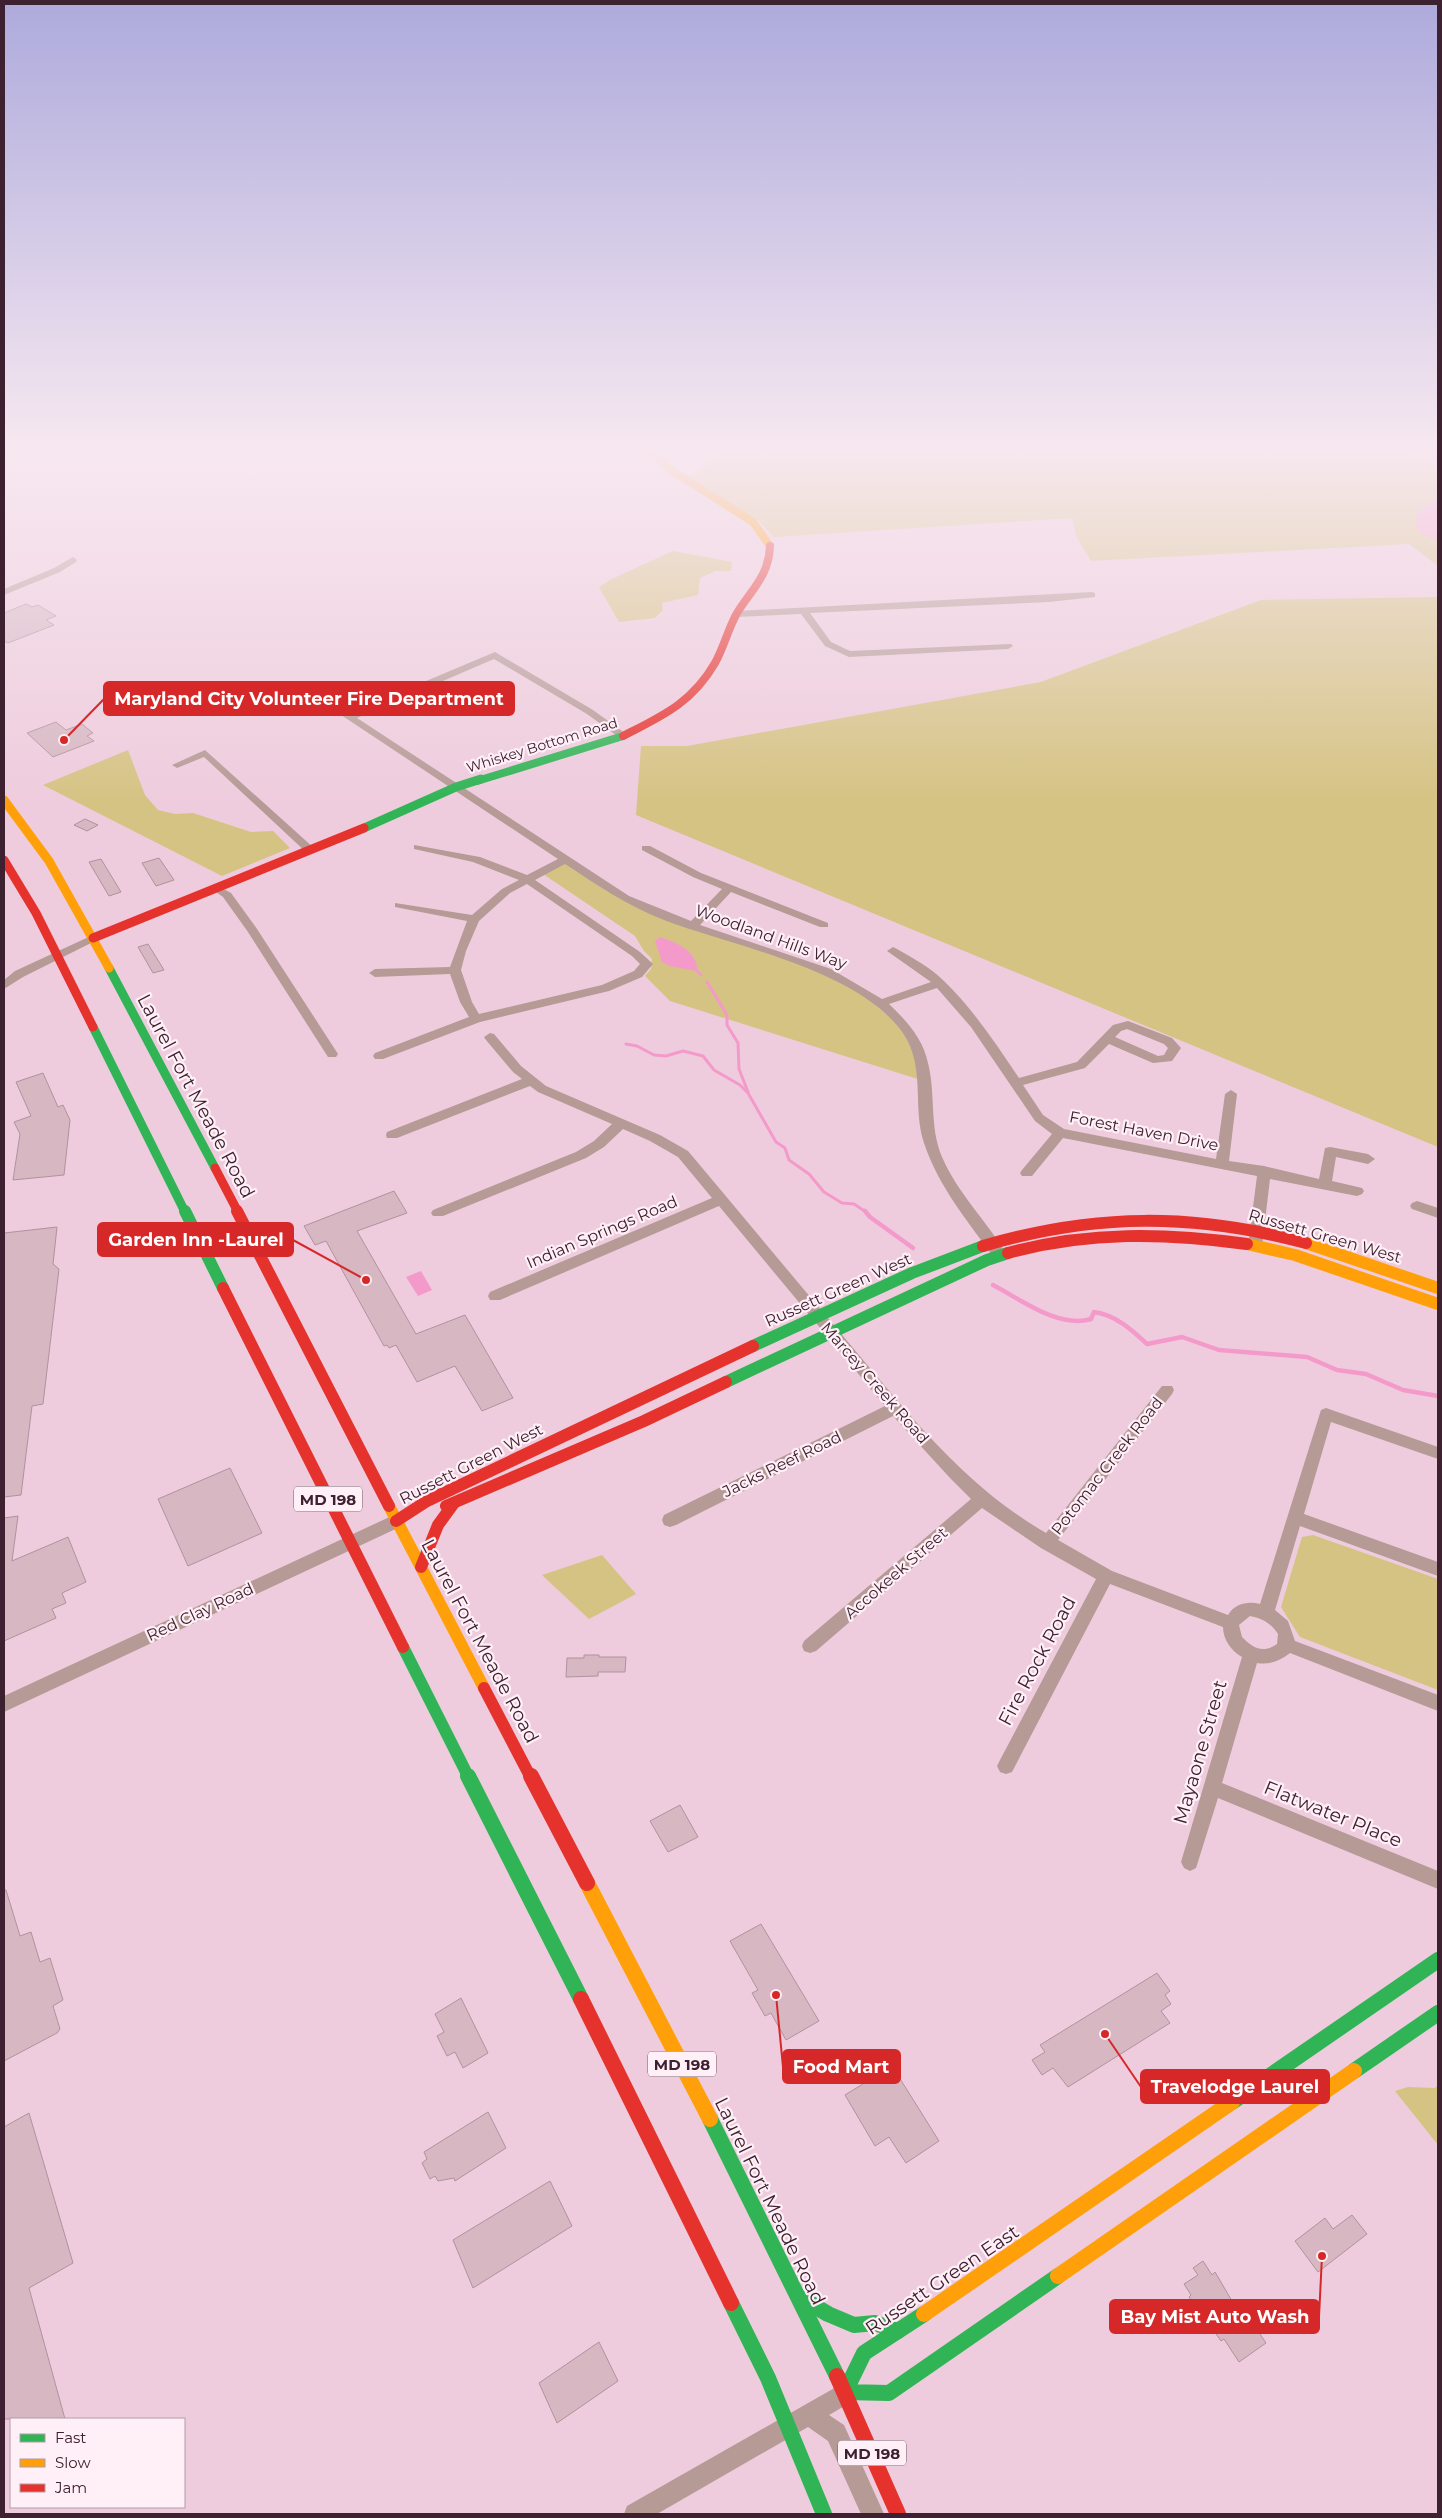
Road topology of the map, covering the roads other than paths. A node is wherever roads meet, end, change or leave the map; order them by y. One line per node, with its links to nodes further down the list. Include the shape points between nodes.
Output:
1 (59, 569): 3 (street)
2 (768, 569): 6 (street, Whiskey Bottom Road)
3 (4, 592)
4 (1092, 595): 5 (street)
5 (804, 612): 6 (street); 7 (street, via 828,644 849,654)
6 (737, 614): 10 (street, Whiskey Bottom Road, via 715,662 689,694 664,716)
7 (1008, 646)
8 (322, 699): 9 (street, Woodland Hills Way)
9 (350, 717): 10 (street, via 495,656); 12 (street, Woodland Hills Way)
10 (624, 736): 12 (street, Whiskey Bottom Road)
11 (177, 765): 16 (street, via 205,753)
12 (456, 787): 16 (street, Whiskey Bottom Road); 18 (street, Woodland Hills Way)
13 (4, 800): 26 (street, Laurel Fort Meade Road / MD 198, via 49,861)
14 (418, 847): 19 (street, via 476,859)
15 (646, 848): 20 (street, via 690,872)
16 (311, 851): 21 (street, Whiskey Bottom Road)
17 (4, 860): 28 (street, MD 198)
18 (564, 860): 19 (street); 25 (street, Woodland Hills Way, via 625,898)
19 (526, 879): 23 (street); 34 (street, via 647,964 638,974 605,988)
20 (729, 888): 24 (street); 25 (street)
21 (218, 889): 26 (street, Whiskey Bottom Road); 37 (street, via 227,895 253,931)
22 (399, 905): 23 (street)
23 (474, 919): 29 (street)
24 (824, 925)
25 (693, 926): 33 (street, Woodland Hills Way, via 828,972)
26 (93, 938): 28 (street); 71 (street, Laurel Fort Meade Road / MD 198, via 189,1117)
27 (893, 951): 31 (street, Forest Haven Drive, via 920,966)
28 (56, 954): 32 (street); 72 (street, MD 198)
29 (455, 970): 30 (street); 34 (street)
30 (376, 973)
31 (940, 983): 33 (street); 40 (street, Forest Haven Drive, via 960,1004)
32 (4, 985)
33 (880, 1003): 56 (street, Woodland Hills Way, via 903,1028 921,1061 930,1141 937,1160)
34 (476, 1019): 38 (street)
35 (490, 1037): 39 (street, Marcey Creek Road)
36 (1108, 1038): 36 (street, via 1157,1060 1168,1058 1175,1048 1168,1041 1128,1025 1117,1028); 40 (street, via 1082,1065)
37 (332, 1054)
38 (379, 1056)
39 (530, 1081): 42 (street, Marcey Creek Road); 44 (street)
40 (1015, 1083): 43 (street, Forest Haven Drive, via 1039,1118)
41 (1231, 1094): 46 (street)
42 (621, 1124): 51 (street, Marcey Creek Road, via 682,1154); 53 (street, via 581,1155)
43 (1060, 1133): 46 (street, Forest Haven Drive); 48 (street)
44 (392, 1135)
45 (1368, 1159): 49 (street, via 1330,1151)
46 (1222, 1163): 47 (street, Forest Haven Drive)
47 (1264, 1171): 49 (street, Forest Haven Drive); 55 (street)
48 (1027, 1173)
49 (1325, 1184): 50 (street, Forest Haven Drive)
50 (1358, 1191)
51 (722, 1200): 60 (street, Indian Springs Road); 62 (street, Marcey Creek Road)
52 (1417, 1206): 54 (street)
53 (438, 1212)
54 (1438, 1213)
55 (1259, 1231): 56 (street, Russett Green West, via 1169,1220 1126,1220 1046,1227); 57 (street); 59 (street, Russett Green West)
56 (991, 1243): 58 (street, Woodland Hills Way); 62 (street, Russett Green West)
57 (1255, 1246): 58 (street, Russett Green West, via 1173,1236 1105,1236 1066,1240); 61 (street, Russett Green West)
58 (1000, 1255): 63 (street, Russett Green West)
59 (1438, 1288)
60 (495, 1296)
61 (1438, 1304)
62 (818, 1316): 63 (street, Marcey Creek Road); 71 (street, Russett Green West, via 427,1501)
63 (833, 1334): 65 (street, Marcey Creek Road); 68 (street, Russett Green West)
64 (1168, 1390): 73 (street, Potomac Creek Road)
65 (895, 1408): 67 (street, Marcey Creek Road); 70 (street, Jacks Reef Road)
66 (1438, 1453): 69 (street, via 1326,1414)
67 (982, 1499): 73 (street, Marcey Creek Road); 80 (street, Accokeek Street)
68 (454, 1503): 71 (street, Russett Green West); 74 (street, via 438,1525)
69 (1294, 1517): 75 (street); 77 (street)
70 (670, 1520)
71 (396, 1521): 72 (street, Red Clay Road); 74 (street, Laurel Fort Meade Road / MD 198)
72 (350, 1543): 83 (street, Red Clay Road); 94 (street, MD 198, via 603,2042)
73 (1047, 1543): 76 (street, Marcey Creek Road)
74 (421, 1567): 90 (street, Laurel Fort Meade Road / MD 198, via 683,2065)
75 (1438, 1569)
76 (1106, 1576): 78 (street, Marcey Creek Road); 84 (street, Fire Rock Road)
77 (1266, 1612): 78 (street, via 1248,1609 1234,1617); 79 (street, via 1280,1622 1286,1637)
78 (1231, 1623): 81 (street, via 1232,1637)
79 (1285, 1644): 81 (street, via 1276,1655 1259,1657); 82 (street)
80 (810, 1646)
81 (1251, 1654): 85 (street, Mayaone Street)
82 (1438, 1703)
83 (4, 1704)
84 (1006, 1766)
85 (1212, 1787): 86 (street, Mayaone Street); 87 (street, Flatwater Place)
86 (1190, 1862)
87 (1438, 1880)
88 (1438, 1960): 91 (street, Russett Green East)
89 (1438, 2013): 92 (street, via 889,2394)
90 (798, 2296): 91 (street, via 854,2325 875,2323); 92 (street, Laurel Fort Meade Road / MD 198)
91 (898, 2331): 92 (street, Russett Green East, via 864,2354)
92 (845, 2392): 93 (street); 98 (street, Laurel Fort Meade Road / MD 198)
93 (809, 2414): 94 (street); 97 (street, via 836,2433)
94 (789, 2426): 95 (street); 96 (street, MD 198)
95 (635, 2514)
96 (824, 2514)
97 (873, 2514)
98 (898, 2514)

